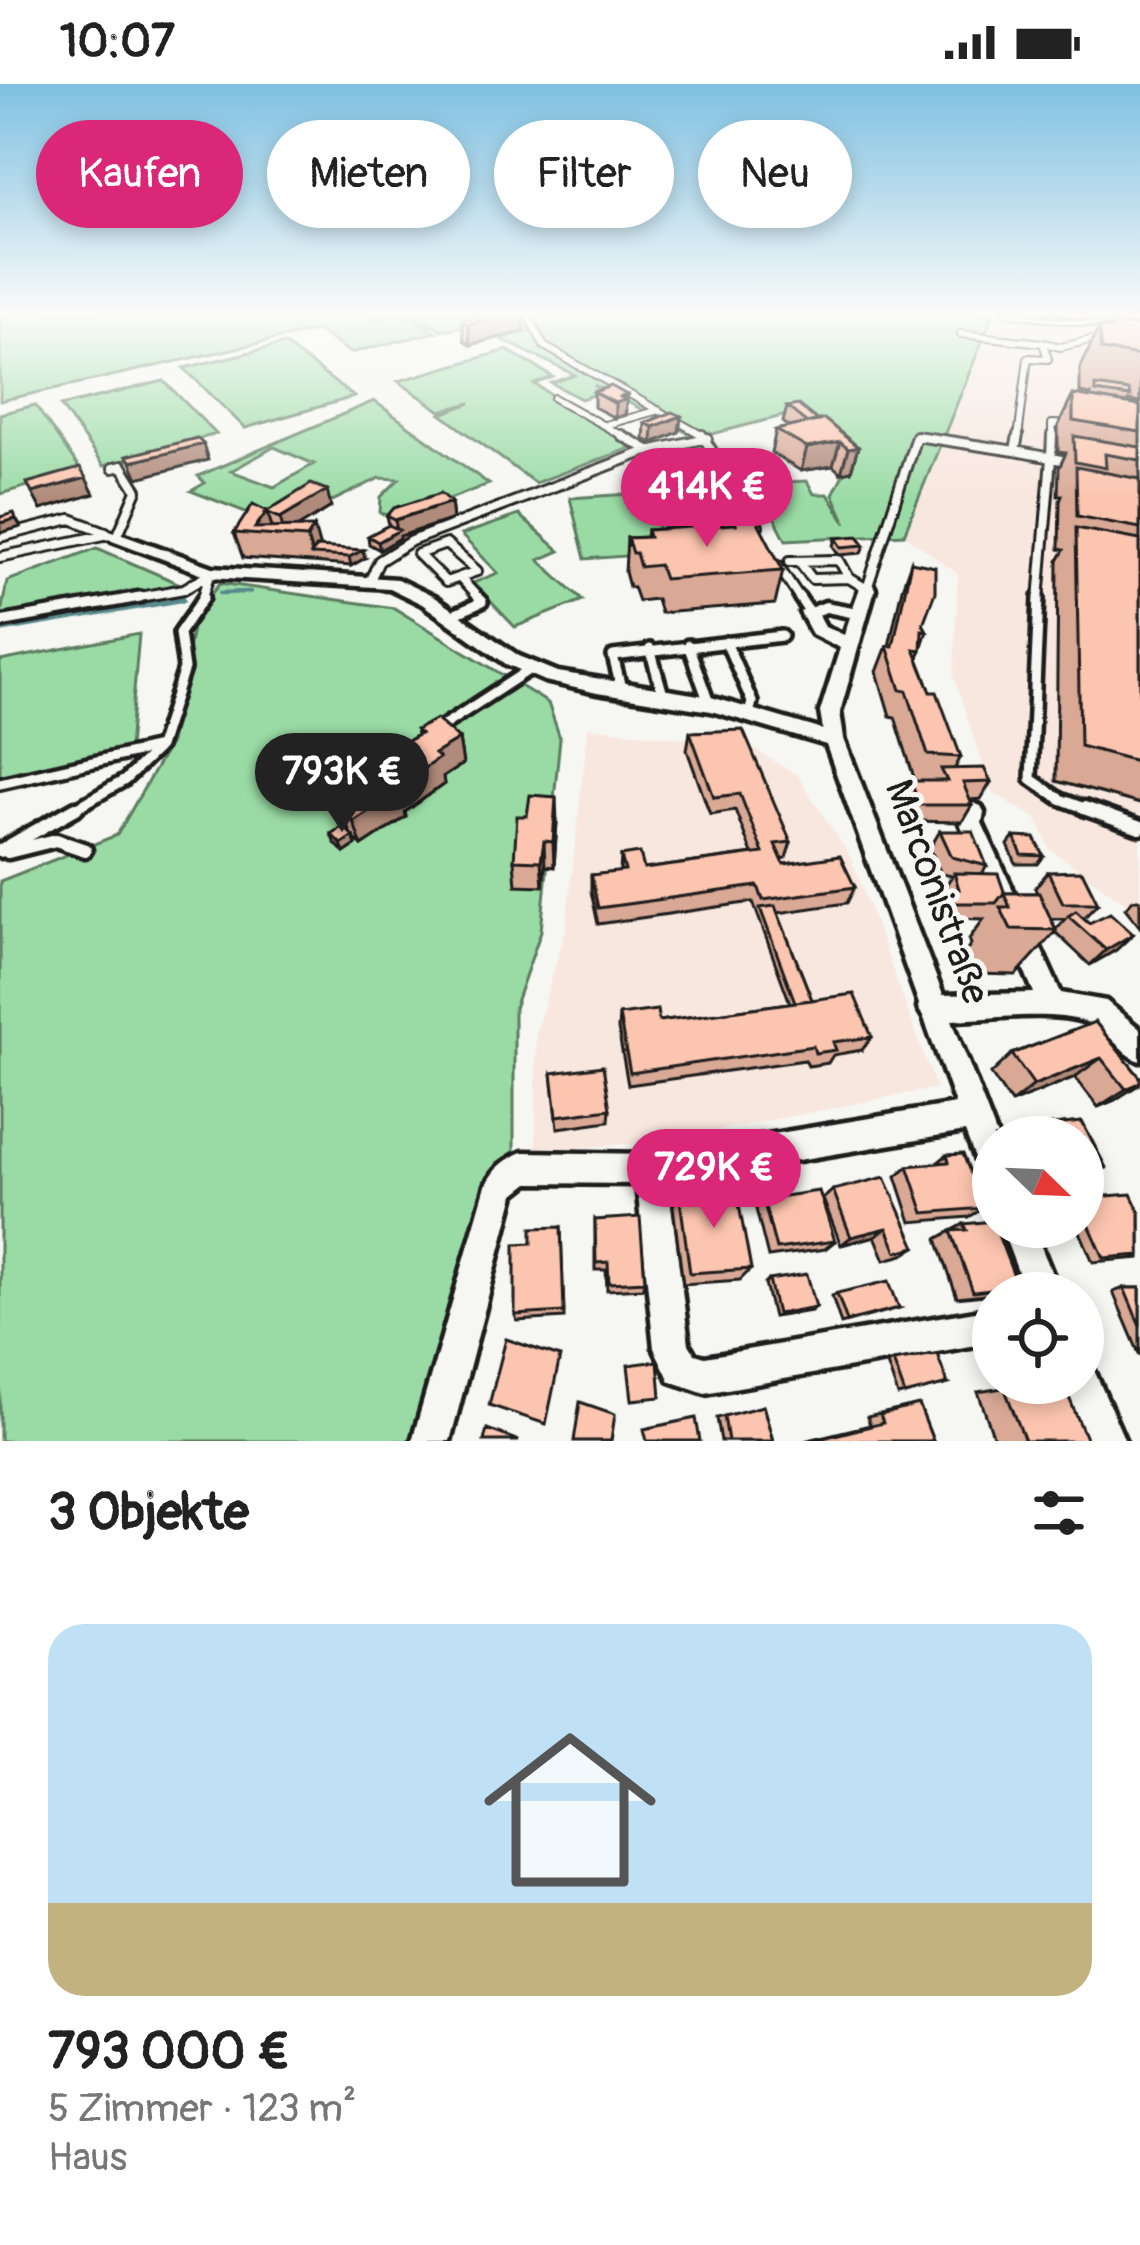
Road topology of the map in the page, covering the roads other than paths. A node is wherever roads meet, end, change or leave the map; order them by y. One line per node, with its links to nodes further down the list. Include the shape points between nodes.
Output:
1 (597, 375): 4 (lane)
2 (1028, 375): 9 (lane)
3 (554, 398): 5 (lane)
4 (659, 410): 5 (lane); 7 (lane)
5 (604, 425): 8 (lane)
6 (1076, 426): 10 (lane, via 1052,424)
7 (707, 438): 8 (lane); 13 (lane)
8 (650, 451): 23 (lane, via 411,541 379,561)
9 (1015, 452): 10 (lane); 24 (lane, Marconistraße, via 916,436)
10 (1052, 458): 11 (lane); 44 (lane, via 1031,779 1060,799)
11 (1096, 466)
12 (113, 468): 16 (lane, via 122,466 137,490)
13 (736, 484): 14 (lane); 15 (lane)
14 (720, 488)
15 (762, 534)
16 (113, 535): 17 (lane, via 70,519); 19 (lane); 20 (street)
17 (0, 537)
18 (769, 548): 25 (lane)
19 (0, 557)
20 (212, 572): 23 (street); 28 (lane, via 184,589); 41 (lane, via 179,633 184,669)
21 (460, 578): 21 (lane, via 477,571 446,544 418,554 446,582); 27 (lane, via 482,602)
22 (848, 578): 22 (lane, via 812,579 795,561 839,560); 24 (lane)
23 (370, 580): 27 (street, via 416,590)
24 (867, 589): 26 (street, Marconistraße)
25 (809, 612): 26 (street); 32 (street, via 818,630)
26 (860, 614): 32 (street, Marconistraße)
27 (451, 616): 34 (street)
28 (0, 622)
29 (782, 636): 30 (lane)
30 (726, 642): 31 (lane); 38 (lane, via 752,702)
31 (688, 645): 33 (lane); 37 (lane)
32 (850, 645): 40 (street, Marconistraße, via 830,712)
33 (650, 649): 35 (lane, via 613,656); 36 (lane)
34 (530, 669): 35 (street); 39 (lane)
35 (622, 688): 36 (street)
36 (663, 695): 37 (street)
37 (709, 703): 38 (street)
38 (749, 714): 40 (street)
39 (424, 737)
40 (834, 739): 48 (street, Marconistraße)
41 (159, 747): 42 (lane); 46 (lane, via 125,780)
42 (0, 783)
43 (973, 812): 47 (street, via 971,823)
44 (1140, 828)
45 (86, 850): 46 (lane, via 56,840)
46 (0, 852)
47 (1053, 1005): 48 (street); 49 (street, via 1096,1010)
48 (931, 1008): 51 (street, Marconistraße)
49 (1140, 1047)
50 (972, 1116): 52 (street)
51 (973, 1116)
52 (651, 1169): 53 (street, via 672,1348 683,1368 705,1375); 55 (street, via 523,1167 502,1185)
53 (972, 1329)
54 (1091, 1404): 56 (street)
55 (431, 1441)
56 (1106, 1441)

